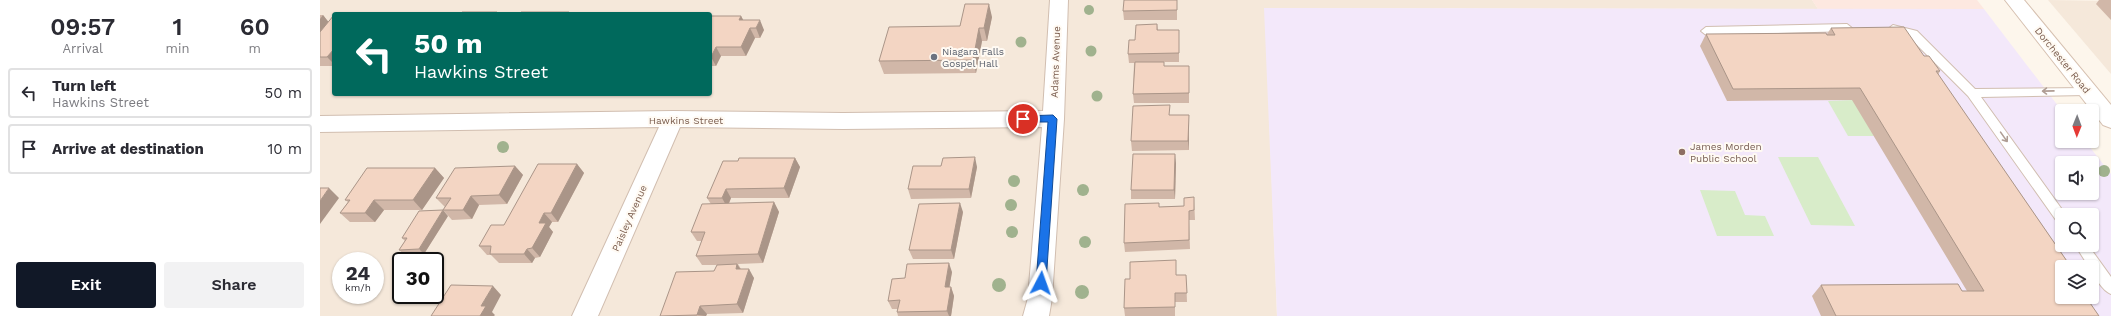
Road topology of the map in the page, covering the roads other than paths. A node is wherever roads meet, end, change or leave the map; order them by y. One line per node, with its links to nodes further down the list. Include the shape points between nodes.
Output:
1 (1058, 0): 9 (street, Adams Avenue)
2 (2014, 0): 6 (street, Dorchester Road)
3 (1879, 27): 7 (lane, via 1913,34)
4 (1855, 28): 5 (lane)
5 (1706, 31)
6 (2087, 91): 7 (lane, one-way to 7); 10 (street, Dorchester Road)
7 (1972, 93): 12 (lane, one-way to 12)
8 (673, 119): 9 (street, Hawkins Street); 11 (street, Hawkins Street); 15 (street, Paisley Avenue)
9 (1053, 119): 16 (street, Adams Avenue, via 1040,298)
10 (2111, 120)
11 (320, 124)
12 (2055, 209)
13 (2086, 252): 14 (lane)
14 (2111, 288)
15 (585, 316)
16 (1036, 316)

